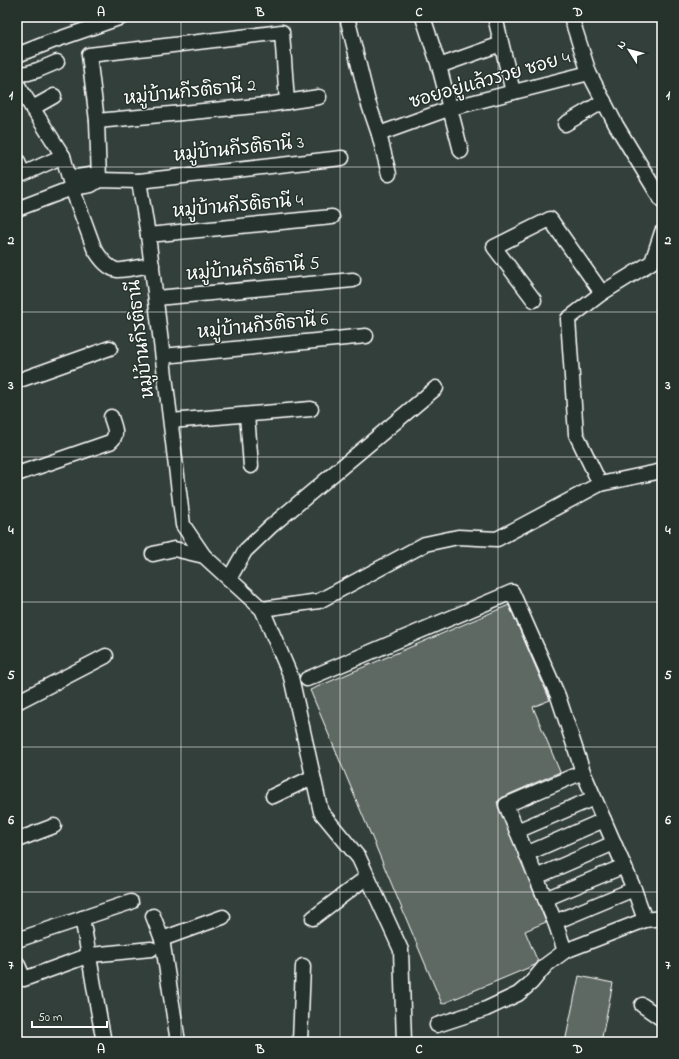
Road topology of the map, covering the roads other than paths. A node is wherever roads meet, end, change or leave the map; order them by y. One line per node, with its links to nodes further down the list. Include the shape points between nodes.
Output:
1 (122, 17): 7 (street)
2 (346, 17): 22 (street)
3 (423, 17): 9 (street)
4 (495, 17): 6 (street)
5 (575, 18): 10 (street)
6 (501, 44): 9 (street); 13 (street)
7 (17, 56)
8 (57, 62): 11 (street, via 28,73)
9 (439, 66): 18 (street)
10 (589, 73): 13 (street, ซอยอยู่แล้วรวย ซอย 4); 16 (street)
11 (17, 74)
12 (17, 84): 19 (street)
13 (513, 92): 18 (street, ซอยอยู่แล้วรวย ซอย 4)
14 (54, 96): 19 (street)
15 (319, 97): 17 (street, หมู่บ้านกีรติธานี 2)
16 (604, 101): 21 (street); 32 (street)
17 (288, 102): 20 (street, หมู่บ้านกีรติธานี 2); 20 (street, via 282,32 89,55)
18 (451, 108): 22 (street, ซอยอยู่แล้วรวย ซอย 4); 23 (street)
19 (34, 110): 24 (street)
20 (97, 121): 29 (street)
21 (565, 124)
22 (379, 134): 27 (street)
23 (461, 151)
24 (63, 156): 28 (street); 31 (street)
25 (342, 158): 30 (street, หมู่บ้านกีรติธานี 3)
26 (17, 160): 28 (street)
27 (389, 174)
28 (20, 175)
29 (99, 180): 30 (street); 31 (street, via 90,185)
30 (139, 180): 36 (street, หมู่บ้านกีรติธานี)
31 (71, 183): 33 (street); 37 (street, via 98,255 118,270)
32 (662, 201)
33 (17, 209)
34 (332, 217): 36 (street, หมู่บ้านกีรติธานี 4)
35 (662, 232): 39 (street, via 652,262)
36 (148, 235): 37 (street, หมู่บ้านกีรติธานี)
37 (152, 265): 40 (street, หมู่บ้านกีรติธานี)
38 (353, 280): 40 (street, หมู่บ้านกีรติธานี 5)
39 (602, 293): 41 (street, via 550,219 494,247); 54 (street, via 568,319 576,434)
40 (156, 298): 44 (street, หมู่บ้านกีรติธานี)
41 (534, 300)
42 (366, 336): 44 (street, หมู่บ้านกีรติธานี 6)
43 (110, 348): 45 (street)
44 (163, 356): 50 (street, หมู่บ้านกีรติธานี)
45 (17, 381)
46 (436, 388): 57 (street, via 270,527 245,551)
47 (311, 409): 48 (street)
48 (247, 415): 50 (street); 51 (street)
49 (111, 417): 53 (street, via 116,434 110,442)
50 (171, 421): 56 (street, หมู่บ้านกีรติธานี, via 183,525)
51 (251, 466)
52 (662, 471): 54 (street)
53 (17, 474)
54 (600, 484): 58 (street, via 497,539 458,537 425,544 318,600)
55 (153, 554): 56 (street, via 174,549)
56 (204, 556): 57 (street, หมู่บ้านกีรติธานี)
57 (229, 579): 58 (street, หมู่บ้านกีรติธานี)
58 (262, 609): 63 (street, via 291,677)
59 (106, 656): 61 (street)
60 (307, 679): 62 (street, via 512,592 558,696)
61 (17, 702)
62 (583, 772): 65 (street); 68 (street, via 506,805)
63 (314, 777): 64 (street); 73 (street, via 321,812 360,858)
64 (273, 796)
65 (594, 798): 66 (street); 68 (street)
66 (604, 820): 70 (street); 71 (street)
67 (54, 826): 69 (street)
68 (517, 831): 71 (street)
69 (17, 840)
70 (614, 844): 72 (street); 74 (street)
71 (526, 854): 74 (street)
72 (624, 866): 75 (street); 76 (street)
73 (367, 877): 81 (street); 98 (street, via 401,950)
74 (536, 877): 76 (street)
75 (634, 889): 83 (street); 84 (street)
76 (545, 899): 84 (street)
77 (131, 902): 80 (street)
78 (153, 916): 85 (street)
79 (223, 917): 85 (street)
80 (82, 918): 86 (street); 89 (street)
81 (313, 918)
82 (662, 918): 83 (street)
83 (645, 920): 88 (street)
84 (554, 922): 88 (street)
85 (162, 939): 96 (street)
86 (17, 940)
87 (151, 949): 89 (street)
88 (565, 951): 94 (street, via 546,965 518,994 486,1009)
89 (90, 955): 90 (street, via 24,979); 95 (street)
90 (17, 963)
91 (303, 966): 97 (street)
92 (642, 1005): 93 (street)
93 (662, 1019)
94 (437, 1025)
95 (103, 1042)
96 (178, 1042)
97 (300, 1042)
98 (404, 1042)

